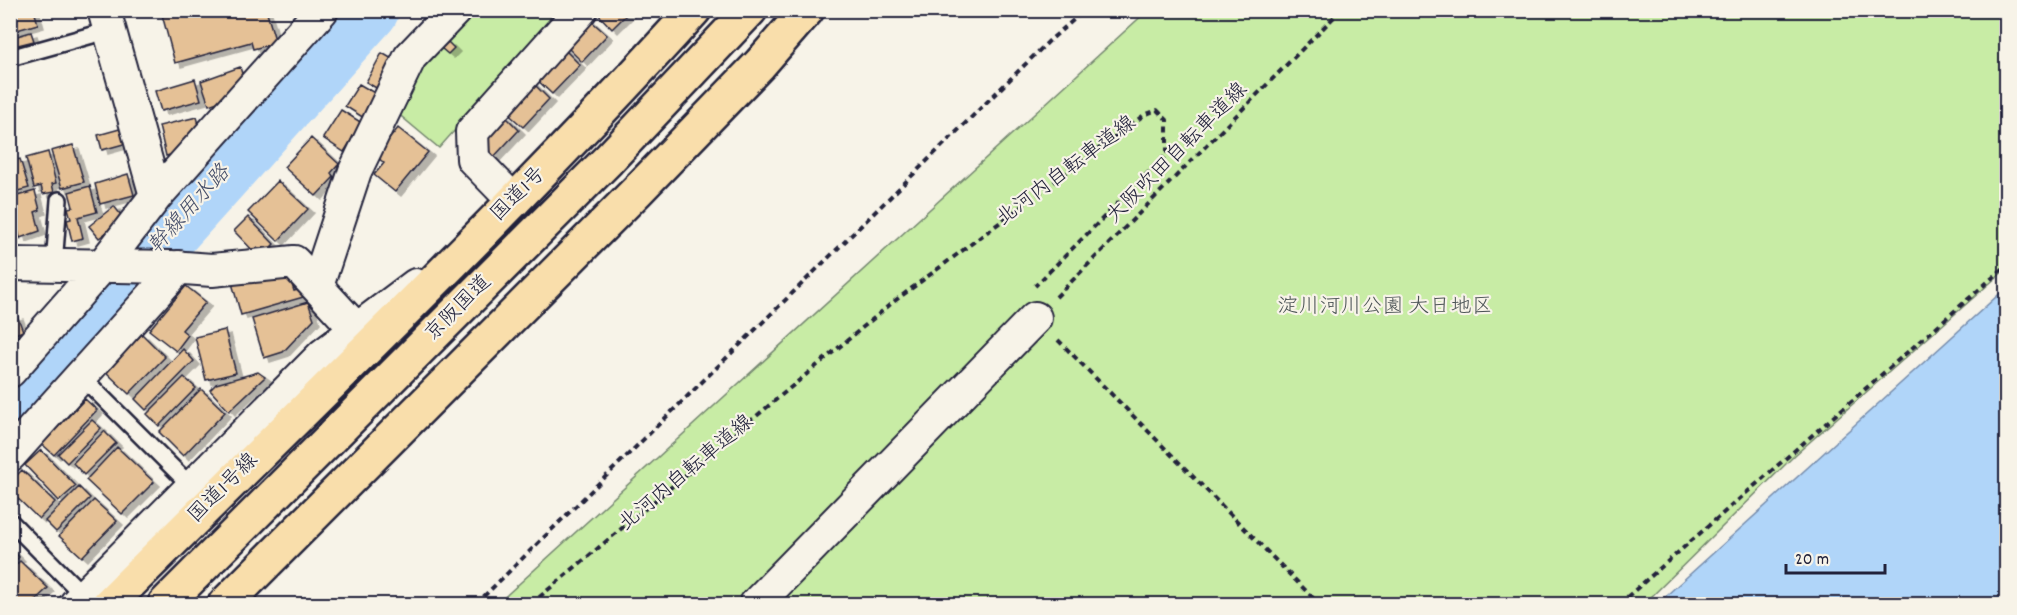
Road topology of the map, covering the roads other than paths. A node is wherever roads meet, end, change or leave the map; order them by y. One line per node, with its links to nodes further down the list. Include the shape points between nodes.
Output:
1 (322, 10): 9 (street)
2 (455, 10): 17 (street, via 410,57 355,171)
3 (581, 10): 11 (street, via 472,132 473,159)
4 (694, 10): 11 (highway, 国道1号)
5 (750, 10): 28 (highway, 京阪国道, via 600,168)
6 (807, 10): 29 (highway, 京阪国道, via 645,183)
7 (107, 20): 8 (lane); 9 (street)
8 (10, 58)
9 (156, 196): 15 (street)
10 (59, 200): 14 (lane)
11 (514, 201): 12 (highway, 国道1号)
12 (473, 242): 19 (street); 21 (highway, 国道1号)
13 (10, 264): 14 (street)
14 (54, 265): 15 (street)
15 (108, 265): 16 (street); 20 (street)
16 (175, 267): 17 (street, via 212,270 294,262); 22 (street)
17 (317, 286): 19 (street)
18 (1034, 303): 26 (street)
19 (357, 330): 24 (street, via 323,355)
20 (10, 371)
21 (339, 374): 27 (highway, 国道1号線)
22 (81, 376): 23 (street); 24 (lane)
23 (10, 455)
24 (192, 487): 27 (street)
25 (10, 522): 27 (lane)
26 (744, 596)
27 (90, 602)
28 (165, 604)
29 (225, 604)

